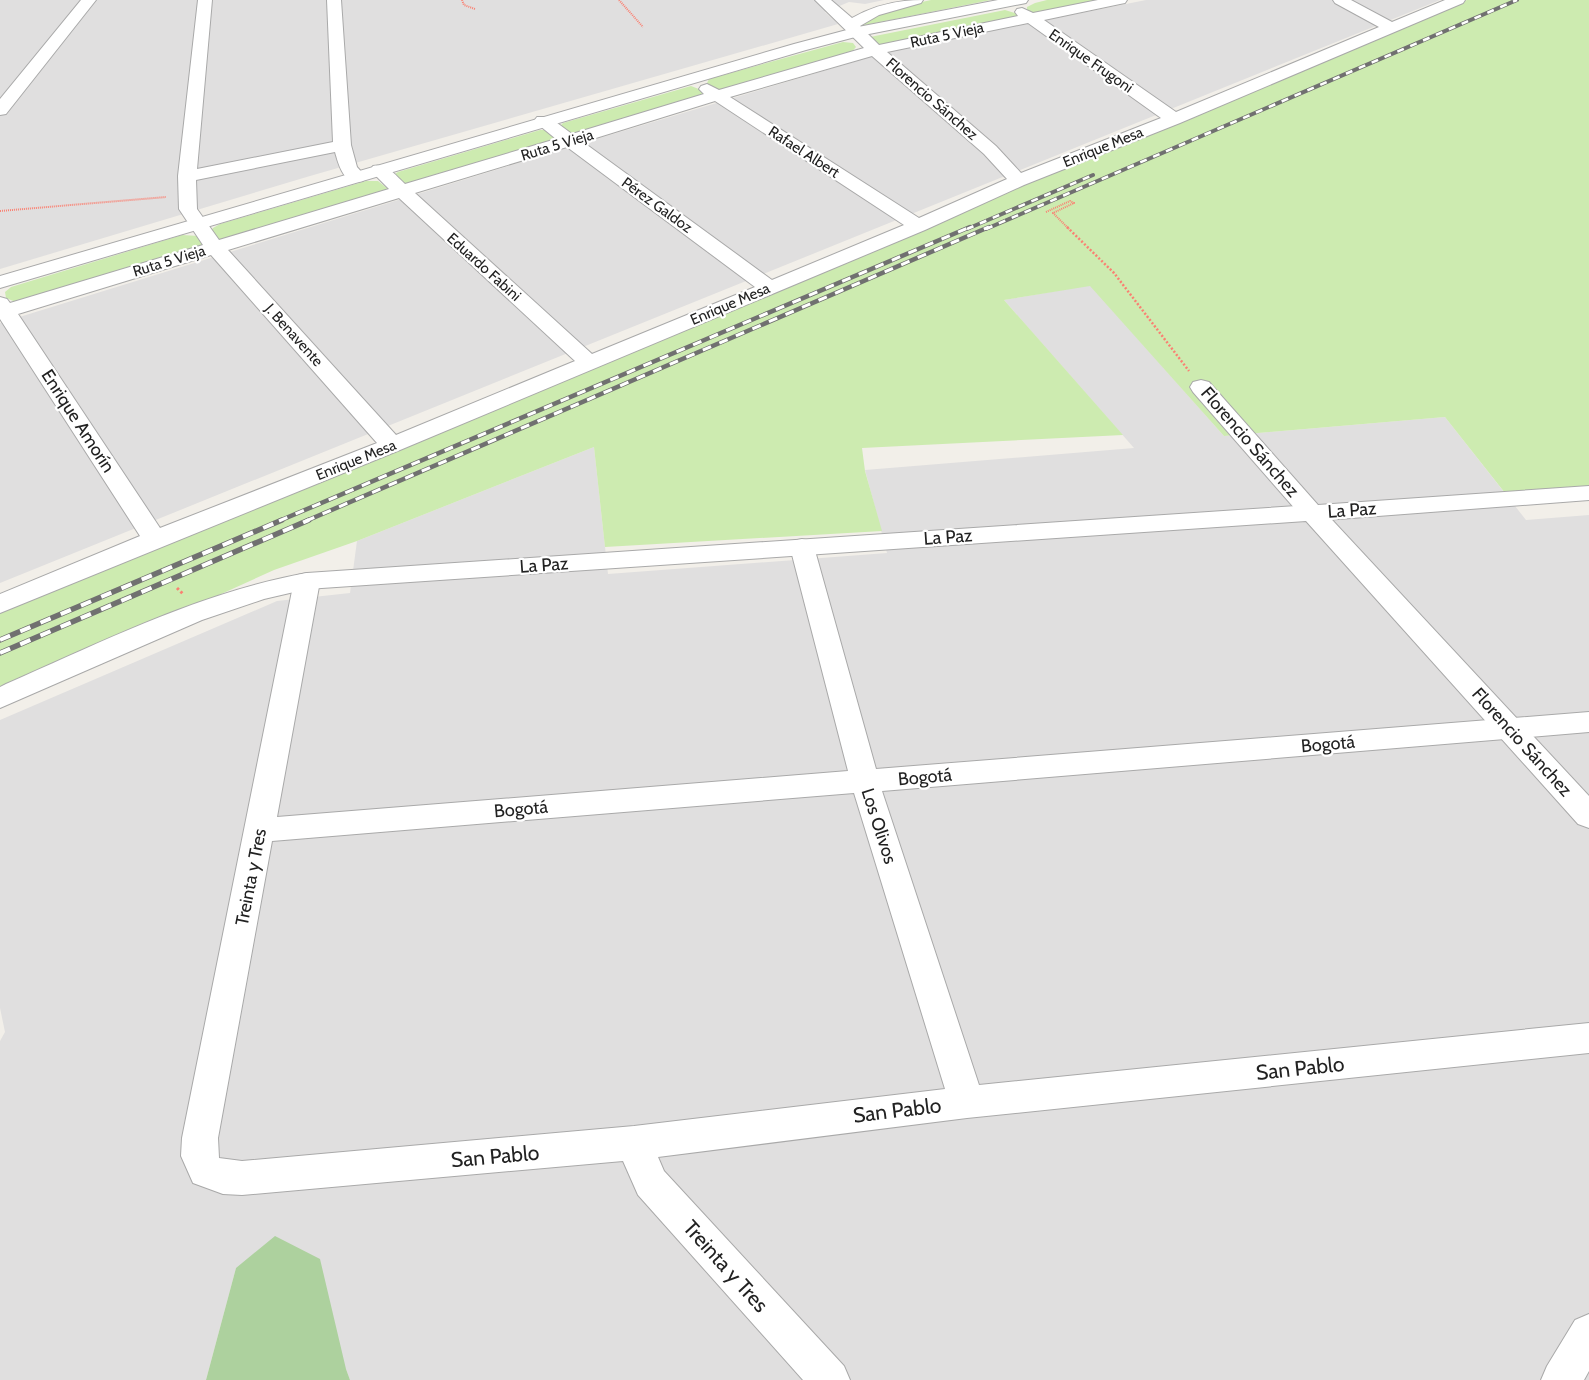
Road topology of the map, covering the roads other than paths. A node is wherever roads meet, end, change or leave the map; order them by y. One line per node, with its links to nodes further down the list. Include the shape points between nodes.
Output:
1 (65, 0): 10 (street, via 72,6)
2 (205, 0): 25 (street)
3 (334, 0): 23 (street)
4 (916, 0): 12 (street, via 880,9)
5 (1120, 0): 11 (street, Ruta 5 Vieja)
6 (1340, 0): 13 (street)
7 (1458, 0): 13 (street, Enrique Mesa)
8 (1015, 1): 11 (street, Enrique Frugoni); 12 (street, Ruta 5 Vieja)
9 (815, 3): 12 (street, Florencio Sánchez)
10 (86, 4): 15 (street)
11 (1030, 18): 14 (street, Ruta 5 Vieja); 20 (street, Enrique Frugoni)
12 (851, 25): 14 (street, Florencio Sánchez); 17 (street, Ruta 5 Vieja, via 800,47)
13 (1390, 27): 20 (street, Enrique Mesa)
14 (875, 50): 18 (street, Ruta 5 Vieja); 27 (street, Florencio Sánchez, via 990,150)
15 (28, 73): 16 (street); 19 (street)
16 (10, 77)
17 (691, 78): 18 (street, Rafael Albert); 21 (street, Ruta 5 Vieja)
18 (716, 95): 22 (street, Ruta 5 Vieja); 30 (street, Rafael Albert)
19 (0, 110)
20 (1174, 119): 27 (street, Enrique Mesa)
21 (543, 121): 22 (street, Pérez Galdoz); 24 (street, Ruta 5 Vieja)
22 (570, 141): 28 (street, Ruta 5 Vieja); 33 (street, Pérez Galdoz)
23 (342, 145): 25 (street); 26 (street, via 349,169)
24 (379, 170): 26 (street, Ruta 5 Vieja); 28 (street, Eduardo Fabini)
25 (187, 176): 29 (street, J. Benavente, via 188,209)
26 (357, 176): 29 (street, Ruta 5 Vieja)
27 (1018, 181): 30 (street, Enrique Mesa)
28 (400, 192): 31 (street, Ruta 5 Vieja); 35 (street, Eduardo Fabini)
29 (198, 224): 31 (street, J. Benavente); 32 (street, Ruta 5 Vieja)
30 (918, 226): 33 (street, Enrique Mesa)
31 (215, 248): 34 (street, Ruta 5 Vieja); 37 (street, J. Benavente)
32 (0, 282)
33 (770, 288): 35 (street, Enrique Mesa)
34 (2, 309): 40 (street, Enrique Amorín)
35 (590, 363): 37 (street, Enrique Mesa)
36 (1201, 388): 39 (street, Florencio Sánchez)
37 (392, 446): 40 (street, Enrique Mesa)
38 (1589, 493): 39 (street, La Paz)
39 (1312, 513): 41 (street, La Paz); 46 (street, Florencio Sánchez)
40 (155, 539): 43 (street, Enrique Mesa)
41 (802, 547): 42 (street, La Paz); 47 (street, Los Olivos)
42 (307, 581): 44 (street, La Paz, via 279,585 184,617); 49 (street, Treinta y Tres)
43 (0, 604)
44 (0, 698)
45 (1589, 722): 46 (street, Bogotá)
46 (1510, 728): 47 (street, Bogotá); 48 (street, Florencio Sánchez)
47 (865, 782): 49 (street, Bogotá); 51 (street, Los Olivos)
48 (1589, 816)
49 (260, 830): 53 (street, Treinta y Tres, via 200,1138 199,1156)
50 (1589, 1038): 51 (street, San Pablo)
51 (966, 1102): 52 (street, San Pablo)
52 (634, 1143): 53 (street, San Pablo, via 242,1178 223,1177); 55 (street, Treinta y Tres, via 651,1183)
53 (206, 1171)
54 (1589, 1334): 56 (street)
55 (830, 1380)
56 (1561, 1380)

